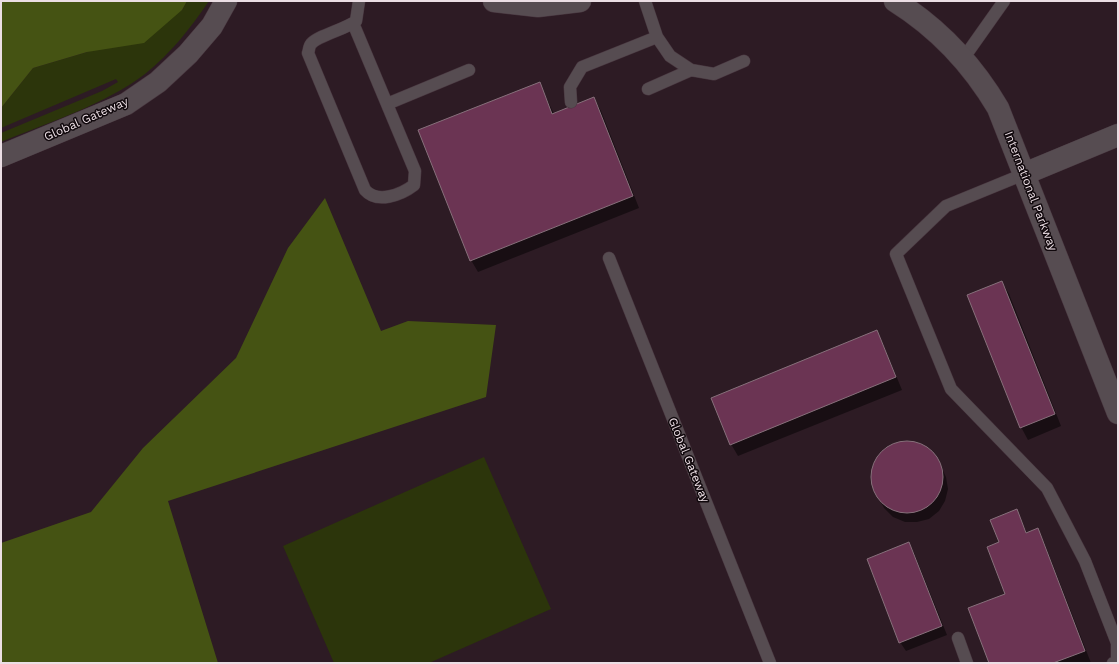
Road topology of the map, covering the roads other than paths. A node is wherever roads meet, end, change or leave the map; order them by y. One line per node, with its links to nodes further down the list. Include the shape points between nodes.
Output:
1 (226, 1): 18 (street, Global Gateway, via 212,26 188,54 158,82 126,104)
2 (359, 1): 8 (lane, via 356,21)
3 (494, 1): 4 (street, via 538,6)
4 (580, 1)
5 (645, 1): 9 (lane)
6 (895, 1): 10 (street, International Parkway, via 932,28)
7 (1004, 1): 10 (lane)
8 (353, 23): 16 (lane); 16 (lane, via 317,40 311,44 308,53 364,190 370,196 381,198 408,189 414,185 415,178 415,170)
9 (657, 37): 13 (lane, via 670,56); 15 (lane, via 582,67 570,87)
10 (963, 58): 19 (street, International Parkway, via 998,108)
11 (744, 61): 13 (lane, via 714,74)
12 (468, 70): 16 (lane)
13 (691, 70): 14 (lane)
14 (648, 89)
15 (571, 102)
16 (387, 104)
17 (1118, 135): 19 (street)
18 (1, 156)
19 (1024, 174): 21 (street, International Parkway); 24 (lane, via 946,206 896,254 950,389 1047,488 1088,568 1117,643)
20 (609, 258): 25 (lane, Global Gateway)
21 (1118, 413)
22 (958, 638): 23 (lane)
23 (964, 662)
24 (1116, 662)
25 (770, 663)

